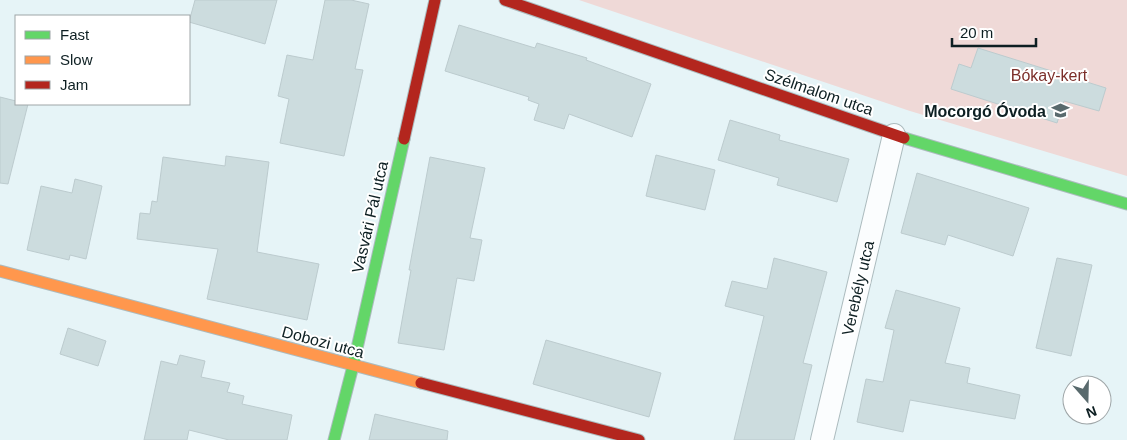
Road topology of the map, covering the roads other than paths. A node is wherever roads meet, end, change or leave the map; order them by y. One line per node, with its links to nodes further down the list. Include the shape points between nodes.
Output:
1 (435, 0): 6 (street, Vasvári Pál utca)
2 (505, 0): 3 (street, Szélmalom utca)
3 (894, 135): 4 (street, Szélmalom utca); 9 (street, Verebély utca)
4 (1127, 204)
5 (0, 271): 6 (street, Dobozi utca)
6 (353, 366): 7 (street, Vasvári Pál utca); 8 (street, Dobozi utca)
7 (334, 440)
8 (639, 440)
9 (822, 440)

